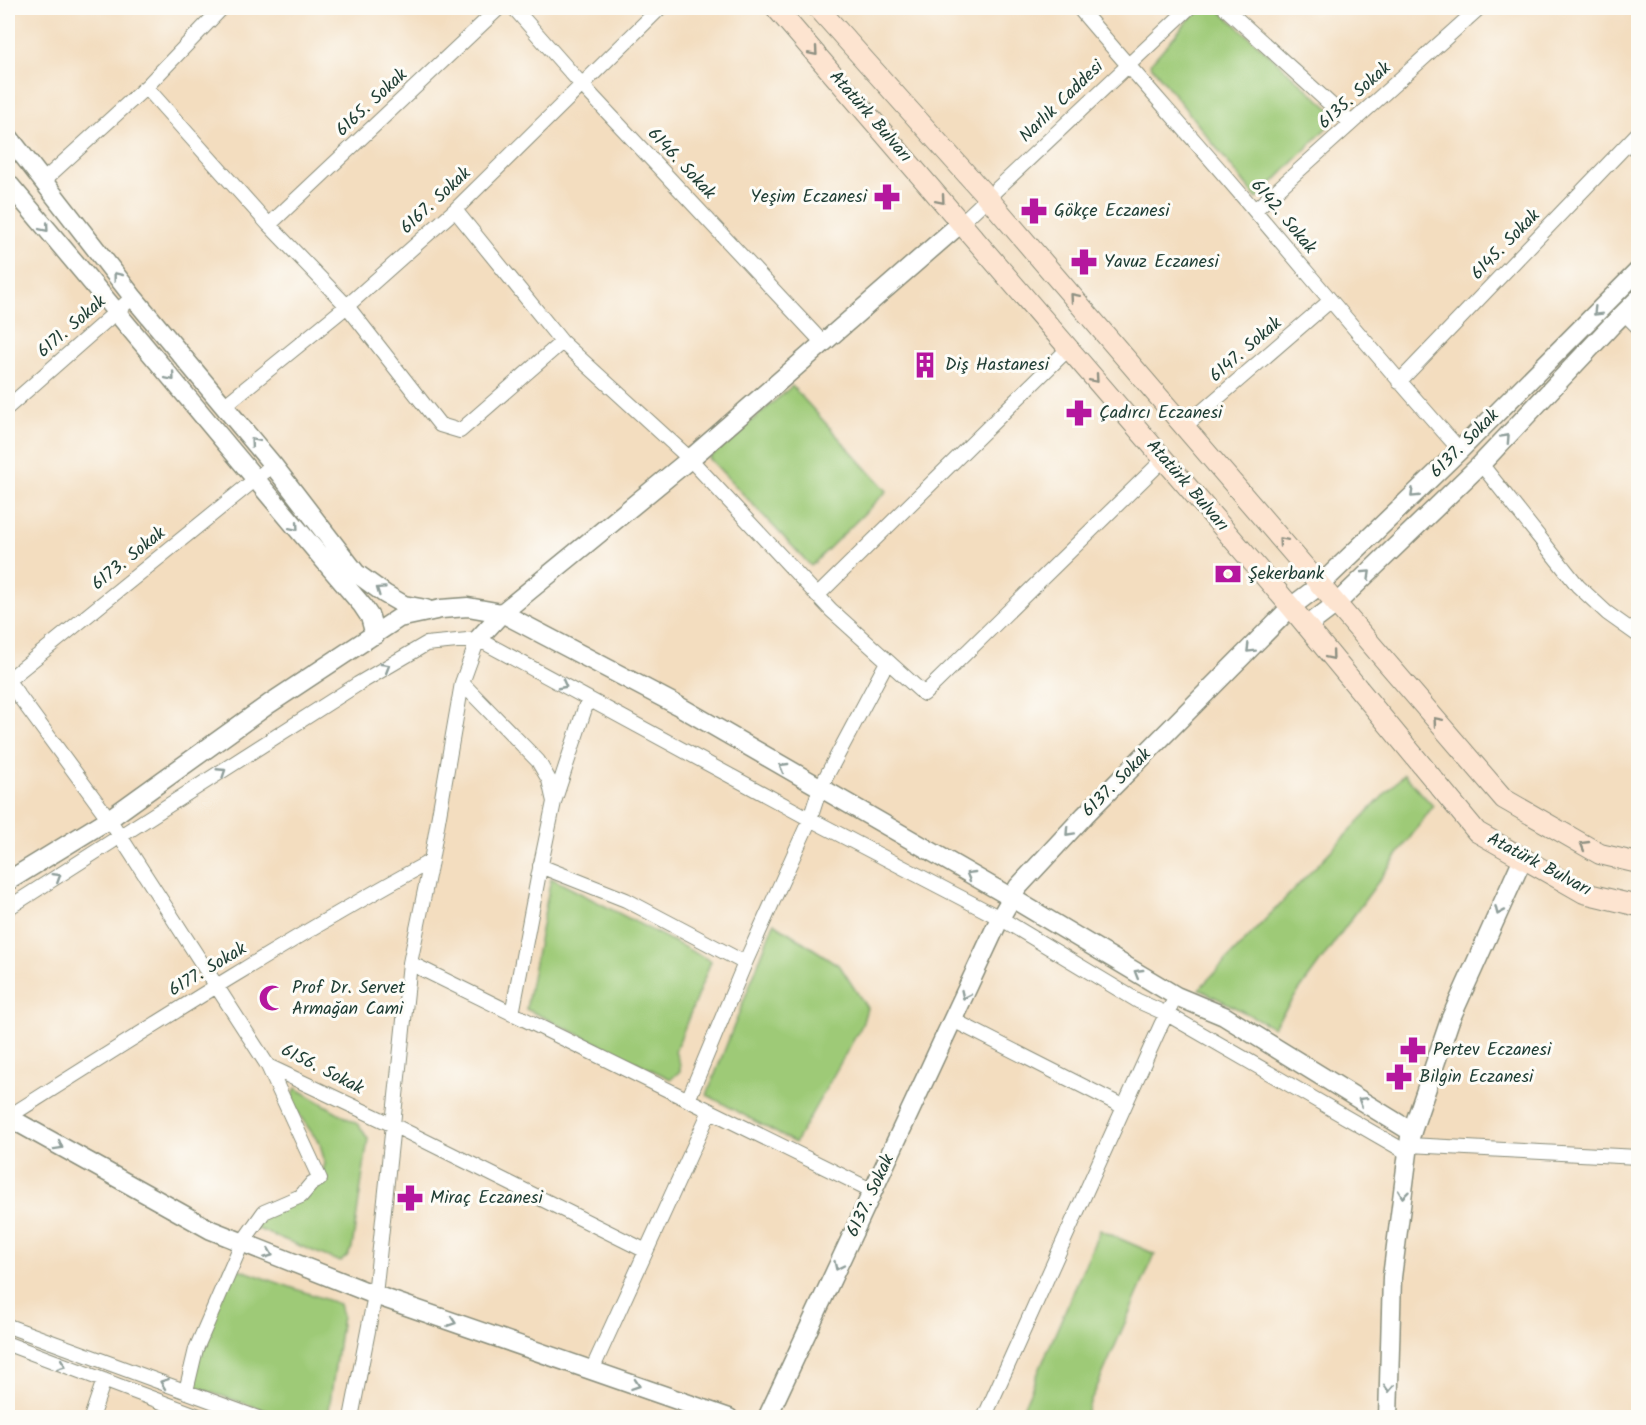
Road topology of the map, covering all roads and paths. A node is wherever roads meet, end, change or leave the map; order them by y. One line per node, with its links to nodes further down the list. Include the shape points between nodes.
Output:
1 (222, 8): 13 (street)
2 (499, 8): 23 (street, 6165. Sokak)
3 (514, 8): 12 (street, 6146. Sokak)
4 (660, 8): 12 (street, 6167. Sokak)
5 (776, 8): 22 (main road, Atatürk Bulvarı, one-way to 22)
6 (818, 8): 19 (main road, Atatürk Bulvarı)
7 (1079, 8): 11 (street, 6142. Sokak)
8 (1189, 8): 11 (street, Narlık Caddesi)
9 (1225, 8): 14 (street)
10 (1479, 8): 14 (street, 6135. Sokak)
11 (1127, 65): 19 (street, Narlık Caddesi); 21 (street, 6142. Sokak)
12 (582, 85): 20 (street, 6167. Sokak); 33 (street, 6146. Sokak)
13 (146, 87): 17 (street); 23 (street)
14 (1351, 123): 21 (street, 6135. Sokak)
15 (1638, 133): 35 (street, 6145. Sokak)
16 (8, 136): 17 (street)
17 (43, 181): 25 (street, one-way to 17)
18 (8, 183): 29 (street, one-way to 29)
19 (988, 198): 22 (street, Narlık Caddesi); 38 (main road, Atatürk Bulvarı, one-way to 19)
20 (455, 210): 28 (street, 6167. Sokak); 32 (street)
21 (1255, 210): 27 (street, 6142. Sokak)
22 (961, 223): 33 (street); 34 (main road, Atatürk Bulvarı)
23 (269, 225): 28 (street)
24 (1638, 271): 39 (street, 6137. Sokak, one-way to 39)
25 (134, 297): 29 (street, 6171. Sokak); 36 (street)
26 (1638, 299): 30 (street, 6137. Sokak)
27 (1330, 302): 35 (street, 6142. Sokak); 38 (street, 6147. Sokak)
28 (347, 306): 32 (street, via 440,425 460,431); 36 (street, 6167. Sokak)
29 (117, 312): 37 (street, 6171. Sokak); 44 (street, one-way to 44)
30 (1624, 313): 31 (street); 42 (street, 6137. Sokak, one-way to 30)
31 (1638, 327)
32 (562, 342): 40 (street)
33 (824, 344): 40 (street)
34 (1069, 348): 41 (main road, Atatürk Bulvarı, one-way to 41); 46 (street)
35 (1399, 382): 39 (street, 6142. Sokak)
36 (224, 405): 43 (street, one-way to 36)
37 (8, 407)
38 (1184, 427): 45 (main road, Atatürk Bulvarı, one-way to 38)
39 (1460, 450): 45 (street, 6137. Sokak, one-way to 45)
40 (690, 459): 46 (street); 50 (street)
41 (1164, 459): 48 (main road, Atatürk Bulvarı); 55 (street, via 924,694)
42 (1481, 464): 47 (street, 6137. Sokak, one-way to 42); 53 (street, via 1578,586)
43 (273, 465): 44 (street, 6173. Sokak); 49 (street, one-way to 43, via 404,605 356,573)
44 (255, 480): 52 (street, one-way to 52, via 362,605); 56 (street, 6173. Sokak)
45 (1320, 585): 47 (main road, Atatürk Bulvarı); 48 (street, 6137. Sokak)
46 (817, 596): 55 (street)
47 (1336, 604): 51 (street, 6137. Sokak); 66 (main road, Atatürk Bulvarı, one-way to 47, via 1600,854 1504,799)
48 (1291, 607): 51 (main road, Atatürk Bulvarı); 69 (street, 6137. Sokak, one-way to 69, via 1085,815)
49 (434, 610): 50 (street, via 468,607); 52 (street, via 399,618)
50 (502, 613): 54 (street); 59 (street, one-way to 50, via 677,705)
51 (1307, 627): 64 (main road, Atatürk Bulvarı, one-way to 64, via 1477,832)
52 (375, 635): 61 (street, via 269,704)
53 (1638, 635)
54 (478, 639): 57 (street); 58 (street, one-way to 58); 63 (street, one-way to 54, via 426,644)
55 (887, 662): 59 (street)
56 (8, 681): 61 (street, 6156. Sokak)
57 (462, 684): 60 (street, via 538,761 549,780); 65 (street)
58 (588, 699): 60 (street); 62 (street)
59 (820, 788): 62 (street); 69 (street, one-way to 59)
60 (554, 802): 67 (street)
61 (109, 819): 63 (street, 6156. Sokak); 68 (street)
62 (810, 819): 72 (street); 74 (street)
63 (120, 837): 71 (street, one-way to 63); 75 (street, 6156. Sokak)
64 (1523, 858): 70 (main road, Atatürk Bulvarı, via 1584,893); 86 (street, one-way to 86, via 1450,1020)
65 (431, 861): 73 (street); 75 (street, 6177. Sokak)
66 (1638, 863)
67 (540, 866): 74 (street, via 626,900); 77 (street)
68 (8, 881)
69 (1012, 898): 72 (street, 6137. Sokak); 76 (street, one-way to 69)
70 (1638, 906)
71 (8, 908)
72 (1000, 918): 78 (street, via 1138,1001); 79 (street, 6137. Sokak, one-way to 79)
73 (410, 963): 77 (street); 85 (street)
74 (745, 963): 81 (street)
75 (216, 985): 80 (street, 6156. Sokak); 84 (street, 6177. Sokak)
76 (1176, 996): 78 (street); 86 (street, one-way to 76, via 1224,1016)
77 (512, 1014): 81 (street)
78 (1167, 1014): 82 (street); 86 (street)
79 (953, 1020): 82 (street); 88 (street, 6137. Sokak)
80 (268, 1066): 85 (street, 6156. Sokak); 89 (street, via 320,1179 301,1196 264,1212)
81 (688, 1100): 83 (street)
82 (1124, 1107): 103 (street)
83 (710, 1111): 88 (street); 90 (street)
84 (8, 1117): 89 (street, one-way to 89, via 211,1230)
85 (393, 1125): 90 (street, 6156. Sokak); 91 (street)
86 (1410, 1143): 87 (street); 104 (street, one-way to 104, via 1392,1277)
87 (1638, 1157)
88 (873, 1191): 102 (street, 6137. Sokak, one-way to 102)
89 (242, 1243): 91 (street, one-way to 91); 96 (street, via 196,1349)
90 (646, 1251): 94 (street)
91 (375, 1295): 94 (street, one-way to 94); 100 (street)
92 (8, 1326): 96 (street, one-way to 92)
93 (8, 1344): 95 (street, one-way to 95)
94 (592, 1370): 101 (street, one-way to 101)
95 (104, 1380): 97 (street); 98 (street)
96 (186, 1391): 99 (street)
97 (91, 1418)
98 (204, 1418)
99 (258, 1418)
100 (351, 1418)
101 (729, 1418)
102 (767, 1418)
103 (984, 1418)
104 (1388, 1418)

